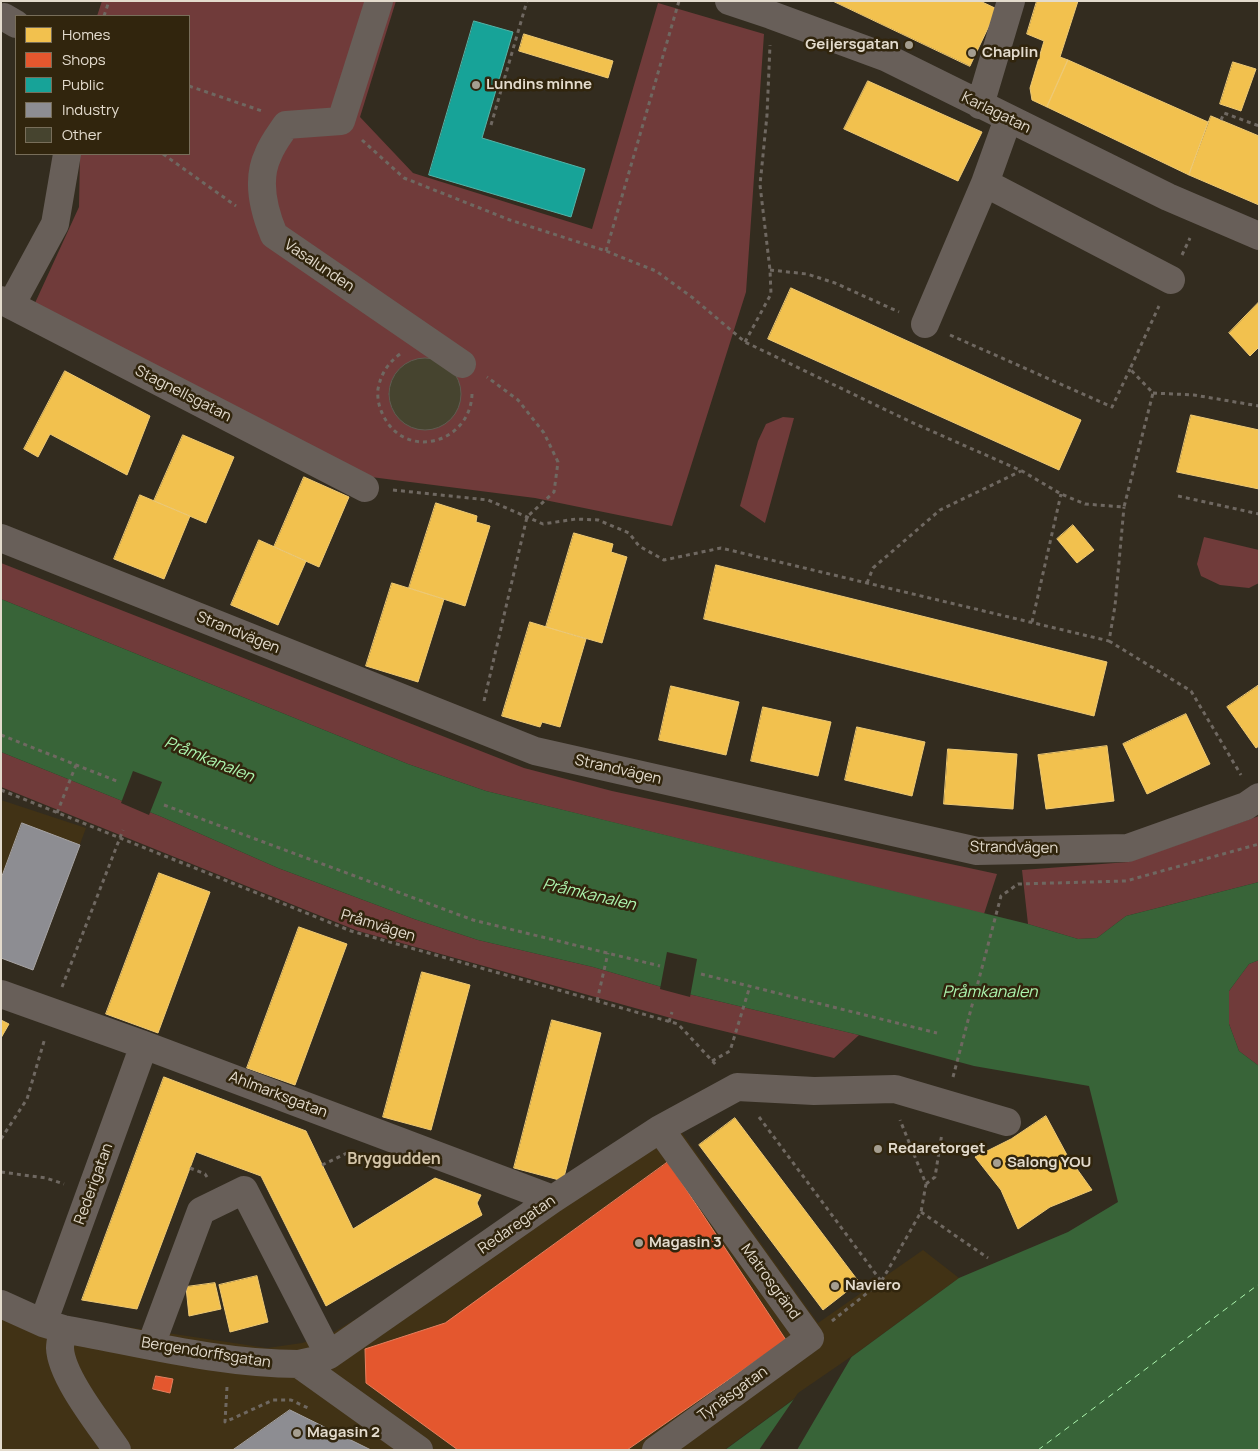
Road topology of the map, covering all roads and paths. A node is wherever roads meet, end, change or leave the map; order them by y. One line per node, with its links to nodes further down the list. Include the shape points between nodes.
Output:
1 (109, 1): 7 (path)
2 (379, 1): 13 (street)
3 (527, 1): 15 (path)
4 (678, 1): 23 (path)
5 (729, 1): 8 (street, Karlagatan)
6 (1011, 1): 10 (street)
7 (104, 15)
8 (771, 15): 10 (street, Karlagatan, via 885,57); 24 (path, via 768,115 760,185)
9 (190, 86): 14 (path, via 260,110)
10 (980, 105): 11 (street, Karlagatan)
11 (1008, 119): 19 (street); 20 (street, Karlagatan)
12 (1221, 120): 16 (path, via 1224,112)
13 (341, 121): 14 (street); 23 (path, via 404,178 510,220)
14 (286, 125): 21 (street, Vasalunden, via 267,156 263,176 266,214)
15 (491, 125)
16 (1259, 126)
17 (67, 155): 26 (street, via 55,224)
18 (164, 155): 21 (path)
19 (985, 183): 25 (street); 27 (street)
20 (1202, 212): 22 (street, Karlagatan); 25 (path)
21 (274, 235): 29 (street, Vasalunden)
22 (1259, 236)
23 (606, 251): 28 (path, via 656,271)
24 (770, 270): 27 (path, via 807,274 835,283); 28 (path, via 771,294)
25 (1171, 280): 31 (path)
26 (6, 303): 35 (street, Stagnellsgatan)
27 (925, 324): 31 (path, via 1112,407)
28 (746, 342): 34 (path, via 911,422)
29 (439, 348): 30 (street, Vasalunden); 30 (path, via 408,350 394,359 380,378 379,408 393,430 404,437 430,442 456,430 471,406 469,377)
30 (462, 364): 40 (path, via 518,400 544,433 558,462 554,492)
31 (1130, 368): 32 (path)
32 (1153, 393): 33 (path, via 1194,395); 38 (path)
33 (1259, 406)
34 (1022, 471): 36 (path); 42 (path, via 940,510 872,568)
35 (365, 488): 40 (path, via 488,500)
36 (1061, 494): 38 (path, via 1085,504); 43 (path)
37 (1178, 496): 39 (path)
38 (1124, 507): 44 (path)
39 (1259, 514)
40 (527, 517): 42 (path, via 543,524 576,519 598,520 629,533 639,546 664,560 721,548); 45 (path)
41 (1, 538): 45 (street, Strandvägen)
42 (867, 583): 43 (path)
43 (1032, 622): 44 (path)
44 (1109, 641): 50 (path, via 1191,690)
45 (478, 728): 50 (street, Strandvägen, via 535,751 977,851 1128,848 1246,806)
46 (1, 735): 47 (path)
47 (76, 765): 48 (path); 52 (path)
48 (119, 782)
49 (1, 790): 52 (path, Pråmvägen)
50 (1257, 798)
51 (164, 805): 56 (path, via 473,920)
52 (57, 813): 54 (path, Pråmvägen)
53 (123, 830): 54 (path)
54 (120, 837): 61 (path, Pråmvägen, via 351,931); 63 (path)
55 (1001, 896): 70 (path)
56 (608, 953): 57 (path); 61 (path)
57 (660, 966)
58 (701, 974): 59 (path)
59 (750, 986): 65 (path); 67 (path, via 730,1051)
60 (1, 994): 63 (street, Ahlmarksgatan)
61 (597, 1001): 64 (path, Pråmvägen)
62 (672, 1012): 64 (path)
63 (52, 1013): 66 (street, Ahlmarksgatan); 73 (path, via 27,1100)
64 (669, 1022): 67 (path, Pråmvägen, via 678,1024)
65 (937, 1033)
66 (144, 1045): 76 (street, Rederigatan); 77 (street, Ahlmarksgatan)
67 (712, 1060): 68 (path, Pråmvägen)
68 (737, 1087): 69 (street, via 814,1091); 72 (street, Redaregatan); 80 (path, Pråmvägen)
69 (896, 1089): 70 (street); 75 (path, via 895,1105)
70 (950, 1092): 71 (street); 75 (path, via 935,1177)
71 (1007, 1122)
72 (660, 1129): 77 (street, Redaregatan); 83 (street, Matrosgränd)
73 (1, 1139)
74 (1, 1172): 76 (path, via 46,1178)
75 (926, 1184): 78 (path)
76 (90, 1194): 82 (street, Rederigatan)
77 (554, 1199): 85 (street, Redaregatan)
78 (921, 1212): 79 (path); 80 (path)
79 (988, 1258)
80 (880, 1281): 83 (path)
81 (1, 1304): 82 (street, Bergendorffsgatan)
82 (53, 1326): 84 (street, Bergendorffsgatan); 89 (street, Rederigatan, via 64,1367)
83 (810, 1338): 91 (street, Tynäsgatan)
84 (151, 1345): 85 (street, via 201,1211 244,1190); 86 (street, Bergendorffsgatan)
85 (328, 1355): 87 (street, Redaregatan)
86 (229, 1359): 87 (street, Bergendorffsgatan); 88 (path, via 225,1422 273,1400 291,1400)
87 (299, 1364): 90 (street)
88 (317, 1411)
89 (117, 1450)
90 (419, 1450)
91 (656, 1450)

